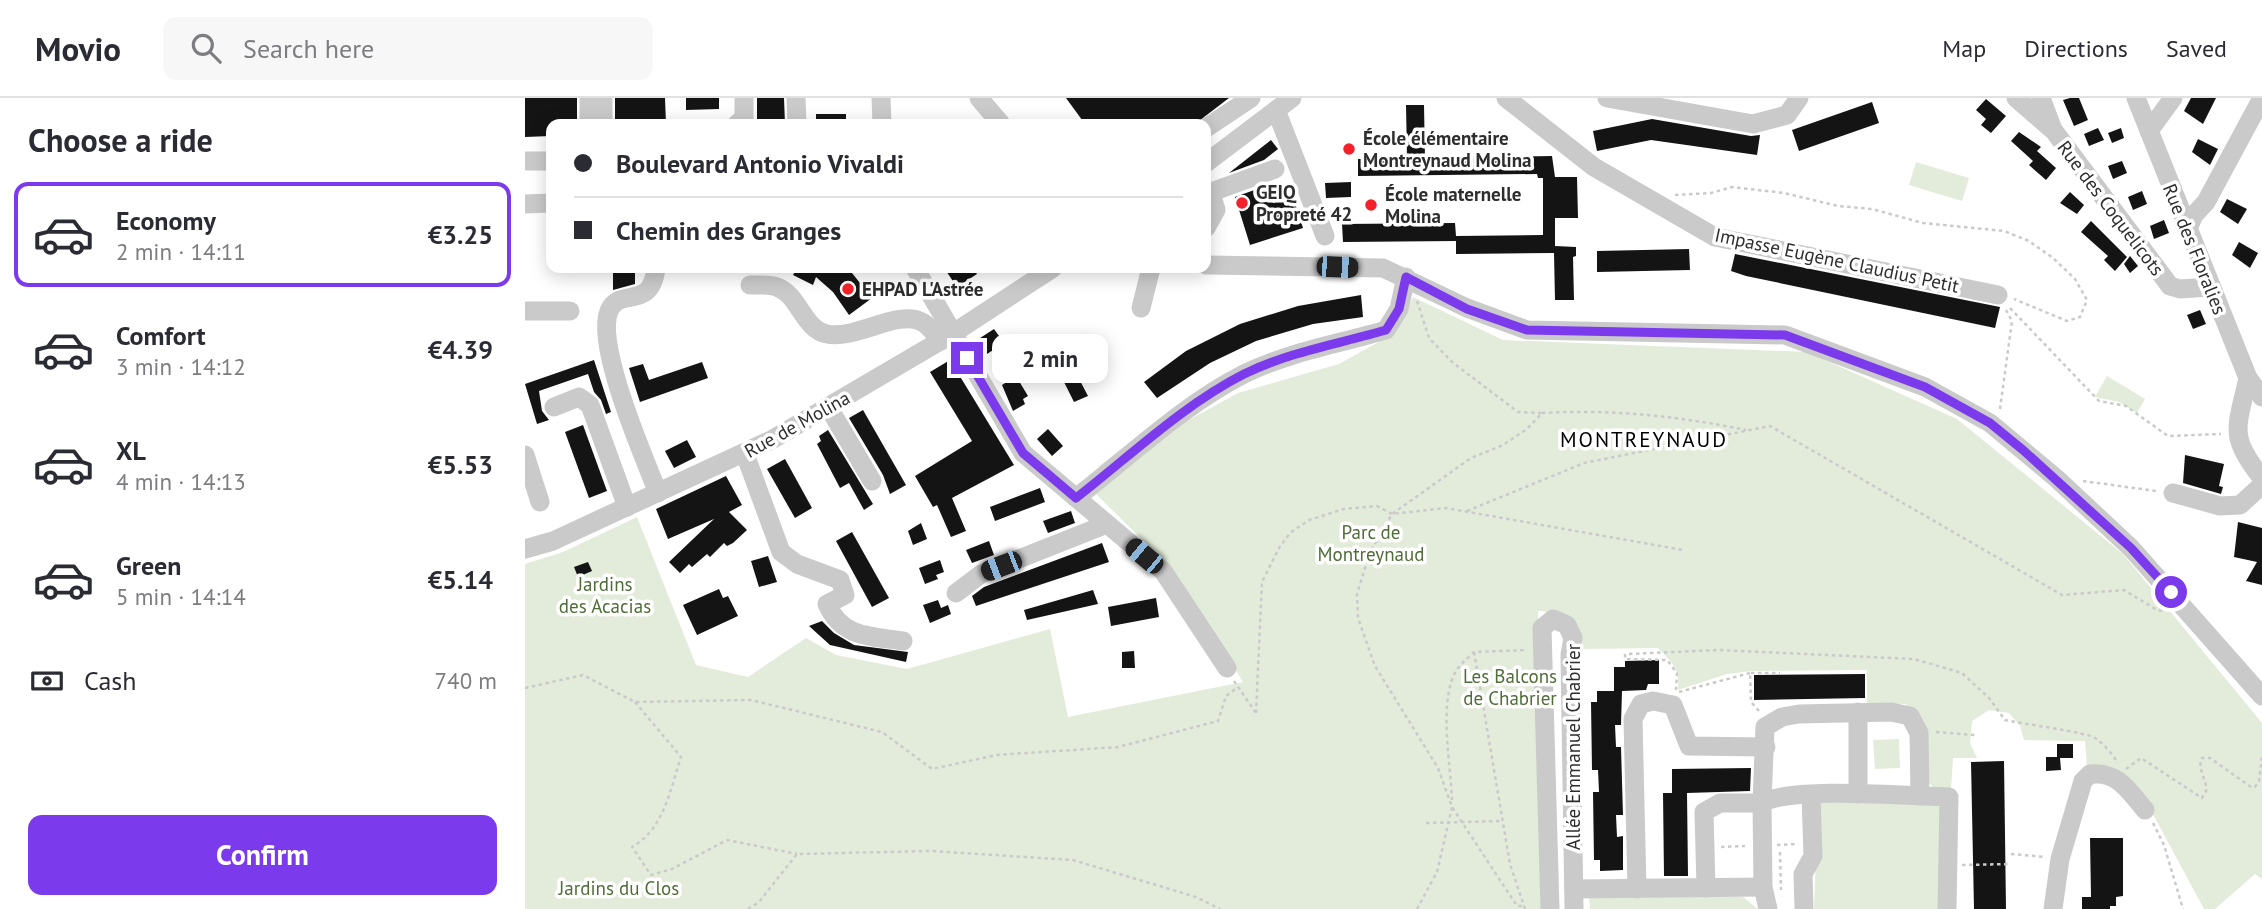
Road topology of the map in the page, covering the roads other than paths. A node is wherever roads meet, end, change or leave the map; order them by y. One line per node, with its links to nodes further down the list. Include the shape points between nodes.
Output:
1 (589, 98): 17 (street)
2 (603, 98): 18 (street)
3 (744, 98): 19 (street)
4 (796, 98): 20 (street)
5 (881, 98): 21 (street)
6 (979, 98): 22 (street)
7 (1251, 98): 23 (street)
8 (1506, 98): 47 (street, Impasse Eugène Claudius Petit, via 1594,167 1715,237)
9 (1607, 98): 10 (street, via 1753,124 1787,115)
10 (1799, 98)
11 (2015, 98): 24 (street, Rue des Coquelicots)
12 (2041, 98): 24 (street, Rue des Coquelicots)
13 (2136, 98): 25 (street, Rue des Floralies)
14 (2173, 98): 25 (street)
15 (2262, 98): 37 (street)
16 (1284, 104): 26 (street); 38 (street)
17 (589, 119)
18 (603, 119)
19 (743, 119)
20 (797, 119)
21 (882, 119)
22 (997, 119)
23 (1211, 125)
24 (2053, 131): 46 (street, Rue des Coquelicots, via 2170,286)
25 (2149, 131): 37 (street, Rue des Floralies)
26 (1211, 159)
27 (525, 161): 28 (street)
28 (546, 162)
29 (1275, 169): 32 (street)
30 (525, 191): 31 (street)
31 (546, 191)
32 (1211, 192)
33 (1211, 199): 36 (street, via 1216,210)
34 (546, 203): 35 (street)
35 (525, 204)
36 (1211, 219)
37 (2187, 231): 46 (street, Rue des Floralies)
38 (1325, 236)
39 (1211, 265): 44 (street, via 1383,268)
40 (655, 273): 61 (street, via 648,291 614,303 608,312 607,334 626,409)
41 (917, 273): 51 (street)
42 (1044, 273): 51 (street, Rue de Molina)
43 (1150, 273): 48 (street)
44 (1414, 281): 63 (street, via 1386,330 1316,347 1245,374 1208,395); 71 (street, via 1467,309 1527,330 1785,335 1925,387 1990,423 2056,478 2131,548)
45 (750, 285): 51 (street, via 776,287 790,295 823,334 839,336 903,318 921,321)
46 (2209, 286): 52 (street, Rue des Floralies)
47 (1998, 295)
48 (1141, 308)
49 (525, 311): 50 (street)
50 (569, 311)
51 (947, 337): 55 (street, Rue de Molina); 63 (street, via 1023,453)
52 (2248, 379): 53 (street, Rue des Floralies); 58 (street, via 2236,433 2242,453)
53 (2262, 397)
54 (555, 407): 65 (street, via 579,397 590,405)
55 (829, 408): 56 (street, Rue de Molina); 59 (street)
56 (745, 454): 61 (street, Rue de Molina); 69 (street, via 781,552 797,564 840,580 845,595 828,604 835,621 848,631)
57 (525, 455): 64 (street)
58 (2262, 478)
59 (872, 481)
60 (2262, 485): 62 (street, via 2240,505 2220,506)
61 (658, 493): 65 (street, Rue de Molina)
62 (2173, 493)
63 (1076, 498): 66 (street)
64 (540, 502)
65 (627, 507): 67 (street, Rue de Molina)
66 (1107, 524): 68 (street, via 981,574); 70 (street, via 1163,571)
67 (525, 549)
68 (956, 593)
69 (903, 642)
70 (1227, 668)
71 (2260, 691)
72 (1858, 712): 73 (street, via 1782,717 1765,727); 74 (street); 76 (street, via 1902,712 1915,721)
73 (1766, 747): 77 (street); 82 (street, via 1689,746 1673,705 1641,704 1633,719)
74 (1859, 794): 75 (street); 76 (street)
75 (1811, 795): 77 (street, via 1774,796); 86 (street, via 1813,856 1803,874)
76 (1920, 796): 87 (street, via 1949,797)
77 (1762, 803): 79 (street); 81 (street, via 1720,803 1704,812)
78 (2145, 810): 88 (street, via 2117,778 2090,774 2083,781 2060,859)
79 (1763, 887): 81 (street); 83 (street)
80 (1574, 888): 82 (street); 84 (street, Allée Emmanuel Chabrier, via 1573,638 1567,625 1553,619 1542,628); 85 (street, Allée Emmanuel Chabrier)
81 (1706, 888): 82 (street)
82 (1637, 889)
83 (1775, 903)
84 (1550, 909)
85 (1574, 909)
86 (1804, 909)
87 (1947, 909)
88 (2053, 909)

